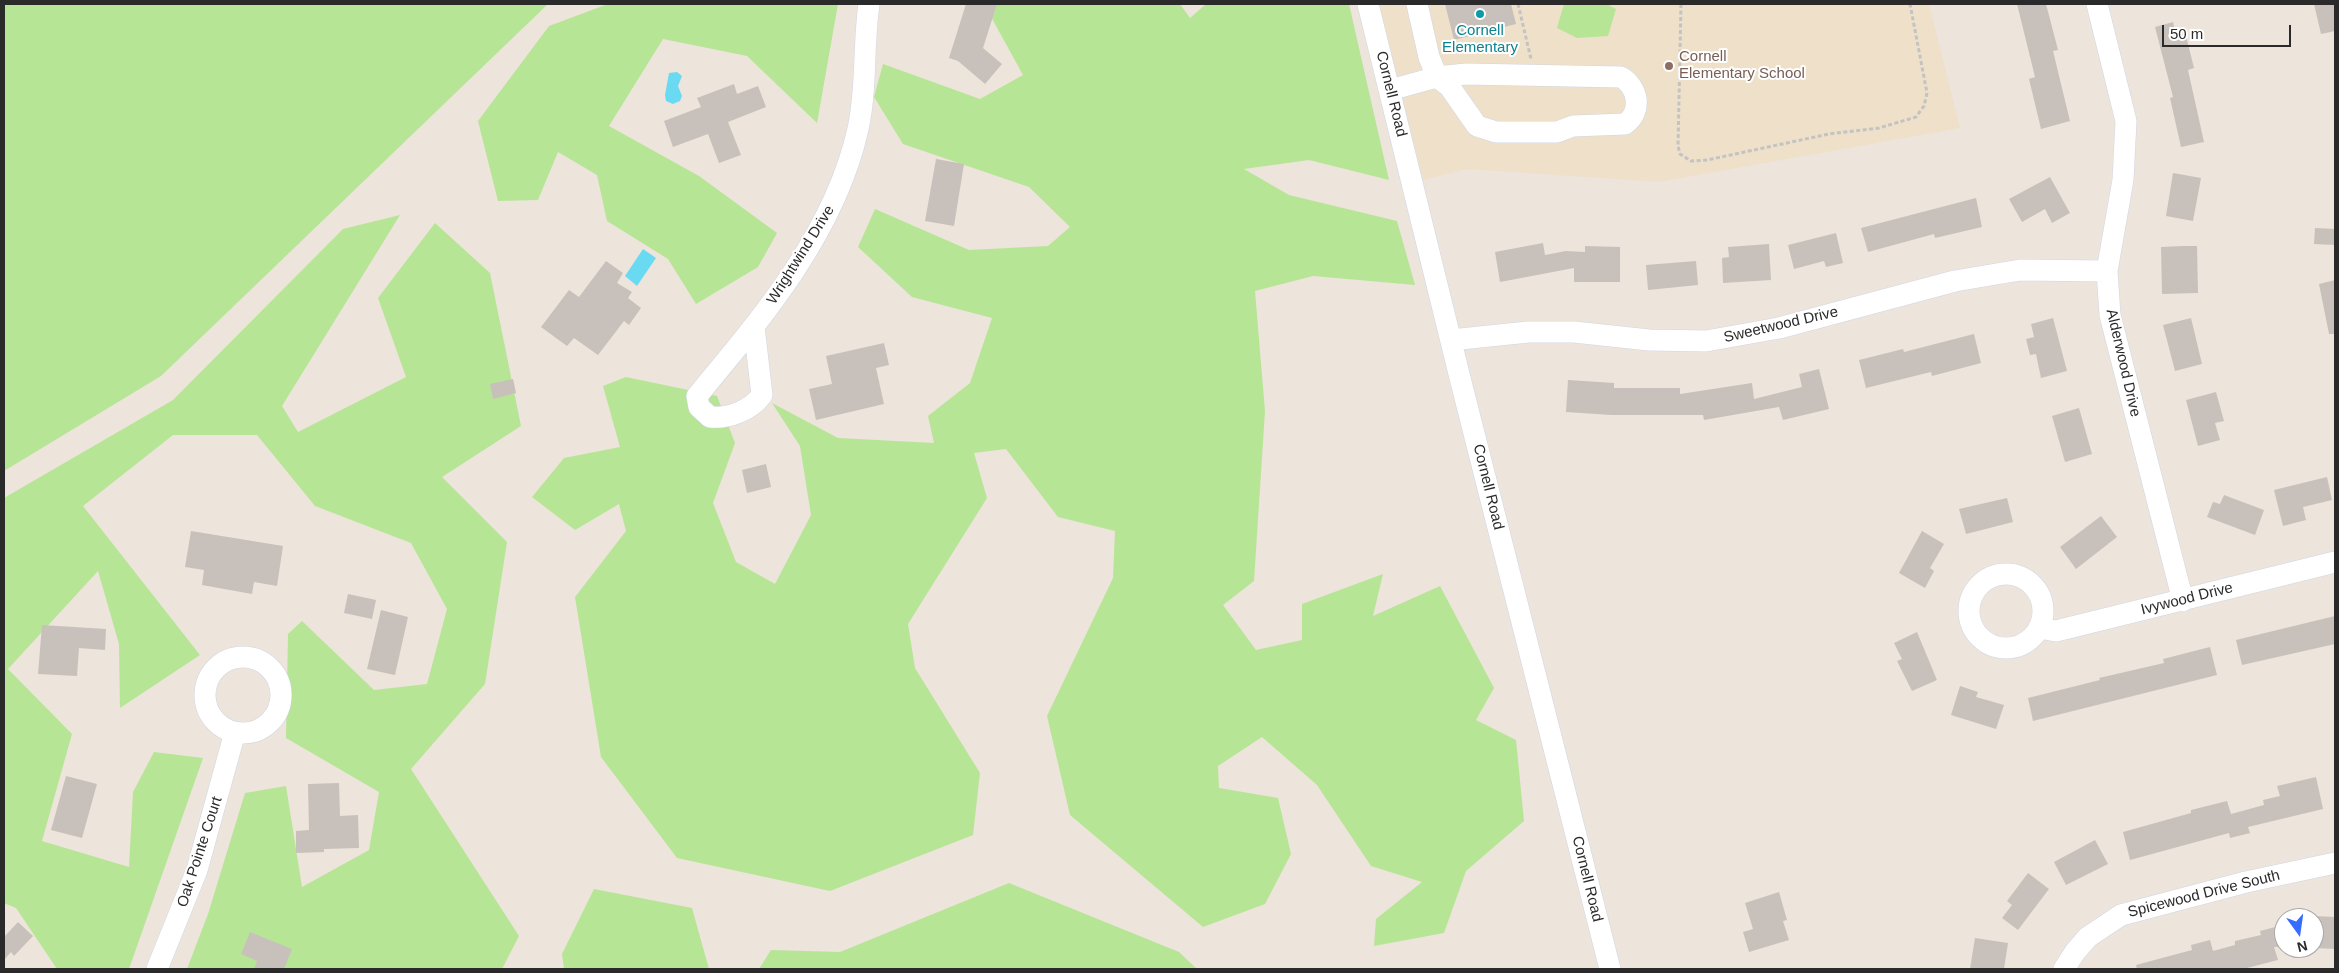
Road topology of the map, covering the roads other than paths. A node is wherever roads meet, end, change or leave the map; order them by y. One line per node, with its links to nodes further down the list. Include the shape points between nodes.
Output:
1 (869, 4): 8 (street, Wrightwind Drive, via 862,99 848,168 829,213 809,247)
2 (1368, 4): 6 (street, Cornell Road)
3 (1416, 4): 5 (street)
4 (2097, 4): 7 (street, Alderwood Drive, via 2126,121 2123,180)
5 (1437, 77): 5 (street, via 1449,86 1477,126 1496,132 1557,132 1573,126 1617,126 1631,120 1635,108 1636,92 1630,82 1621,77 1466,74); 6 (street)
6 (1390, 90): 9 (street, Cornell Road)
7 (2108, 271): 9 (street, Sweetwood Drive, via 2020,270 1955,282 1779,328 1706,341 1649,340 1574,332 1528,332); 11 (street, Alderwood Drive, via 2110,315)
8 (754, 327)
9 (1451, 340): 16 (street, Cornell Road)
10 (2335, 562): 11 (street, Ivywood Drive)
11 (2183, 601): 12 (street, Ivywood Drive, via 2056,631)
12 (2039, 628)
13 (235, 732): 15 (street, Oak Pointe Court, via 197,870)
14 (2335, 863): 17 (street, Spicewood Drive South, via 2246,882 2121,915 2088,937)
15 (157, 969)
16 (1610, 969)
17 (2064, 969)

